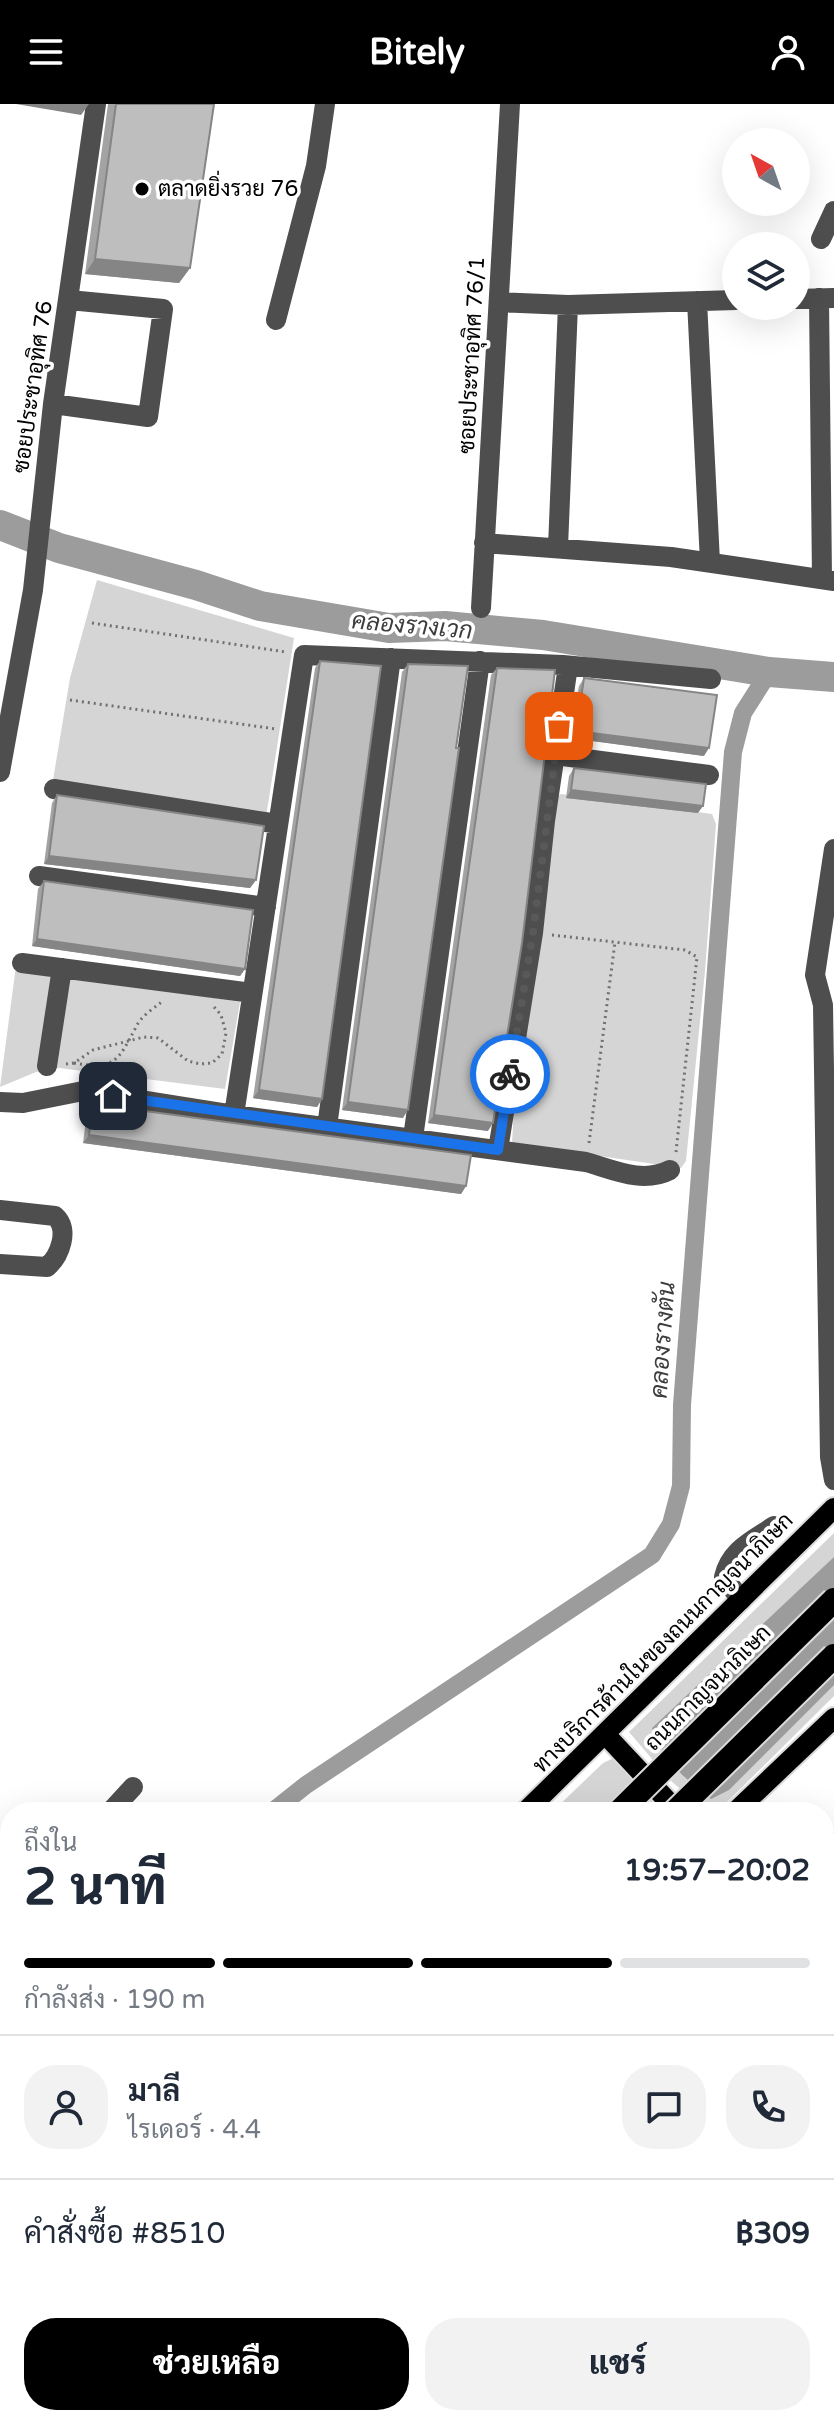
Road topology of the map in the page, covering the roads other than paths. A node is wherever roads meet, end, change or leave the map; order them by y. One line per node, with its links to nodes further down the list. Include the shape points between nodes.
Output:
1 (96, 104): 7 (street, ซอยประชาอุทิศ 76)
2 (325, 104): 12 (street, via 316,166)
3 (510, 104): 10 (street, ซอยประชาอุทิศ 76/1)
4 (834, 211): 5 (street)
5 (821, 239)
6 (827, 298): 14 (street)
7 (69, 300): 13 (street, ซอยประชาอุทิศ 76); 13 (street, via 163,309 148,417)
8 (722, 300): 9 (street)
9 (697, 301): 11 (street); 18 (street)
10 (499, 302): 11 (street); 16 (street, ซอยประชาอุทิศ 76/1)
11 (568, 305): 17 (street)
12 (276, 320)
13 (53, 404): 24 (street, ซอยประชาอุทิศ 76, via 33,590)
14 (827, 415): 15 (street)
15 (827, 524): 19 (street)
16 (484, 543): 17 (street); 20 (street, ซอยประชาอุทิศ 76/1)
17 (558, 547): 18 (street)
18 (710, 562): 19 (street)
19 (828, 580)
20 (481, 608)
21 (391, 658): 22 (street); 30 (street, via 304,655); 40 (street)
22 (480, 661): 23 (street); 41 (street)
23 (568, 666): 25 (street); 26 (street)
24 (9, 670): 27 (street, ซอยประชาอุทิศ 76)
25 (711, 679)
26 (555, 755): 28 (street); 42 (street)
27 (0, 772)
28 (709, 775)
29 (54, 789): 30 (street)
30 (278, 824): 33 (street)
31 (834, 849): 46 (street, via 815,975 823,1005)
32 (39, 876): 33 (street)
33 (266, 907): 36 (street)
34 (22, 963): 35 (street)
35 (62, 968): 36 (street); 37 (street)
36 (252, 993): 39 (street)
37 (47, 1066)
38 (0, 1102): 39 (street, via 23,1103 83,1091)
39 (234, 1115): 40 (street)
40 (327, 1127): 41 (street)
41 (413, 1138): 42 (street)
42 (498, 1150): 43 (street, via 586,1162 643,1178)
43 (670, 1170)
44 (0, 1210): 45 (street, via 55,1216 63,1230 58,1254 47,1267)
45 (0, 1264)
46 (834, 1480)
47 (834, 1508): 49 (main road, ทางบริการด้านในของถนนกาญจนาภิเษก)
48 (774, 1526): 49 (street, via 735,1552 726,1567 724,1577)
49 (741, 1600): 53 (main road, ทางบริการด้านในของถนนกาญจนาภิเษก)
50 (834, 1600): 57 (highway, ถนนกาญจนาภิเษก, bridge)
51 (834, 1656): 59 (highway, bridge)
52 (834, 1718): 60 (main road)
53 (605, 1734): 56 (main road, ทางบริการด้านในของถนนกาญจนาภิเษก); 58 (main road)
54 (133, 1787): 55 (street)
55 (119, 1802)
56 (535, 1802)
57 (629, 1802)
58 (668, 1802)
59 (687, 1802)
60 (746, 1802)

